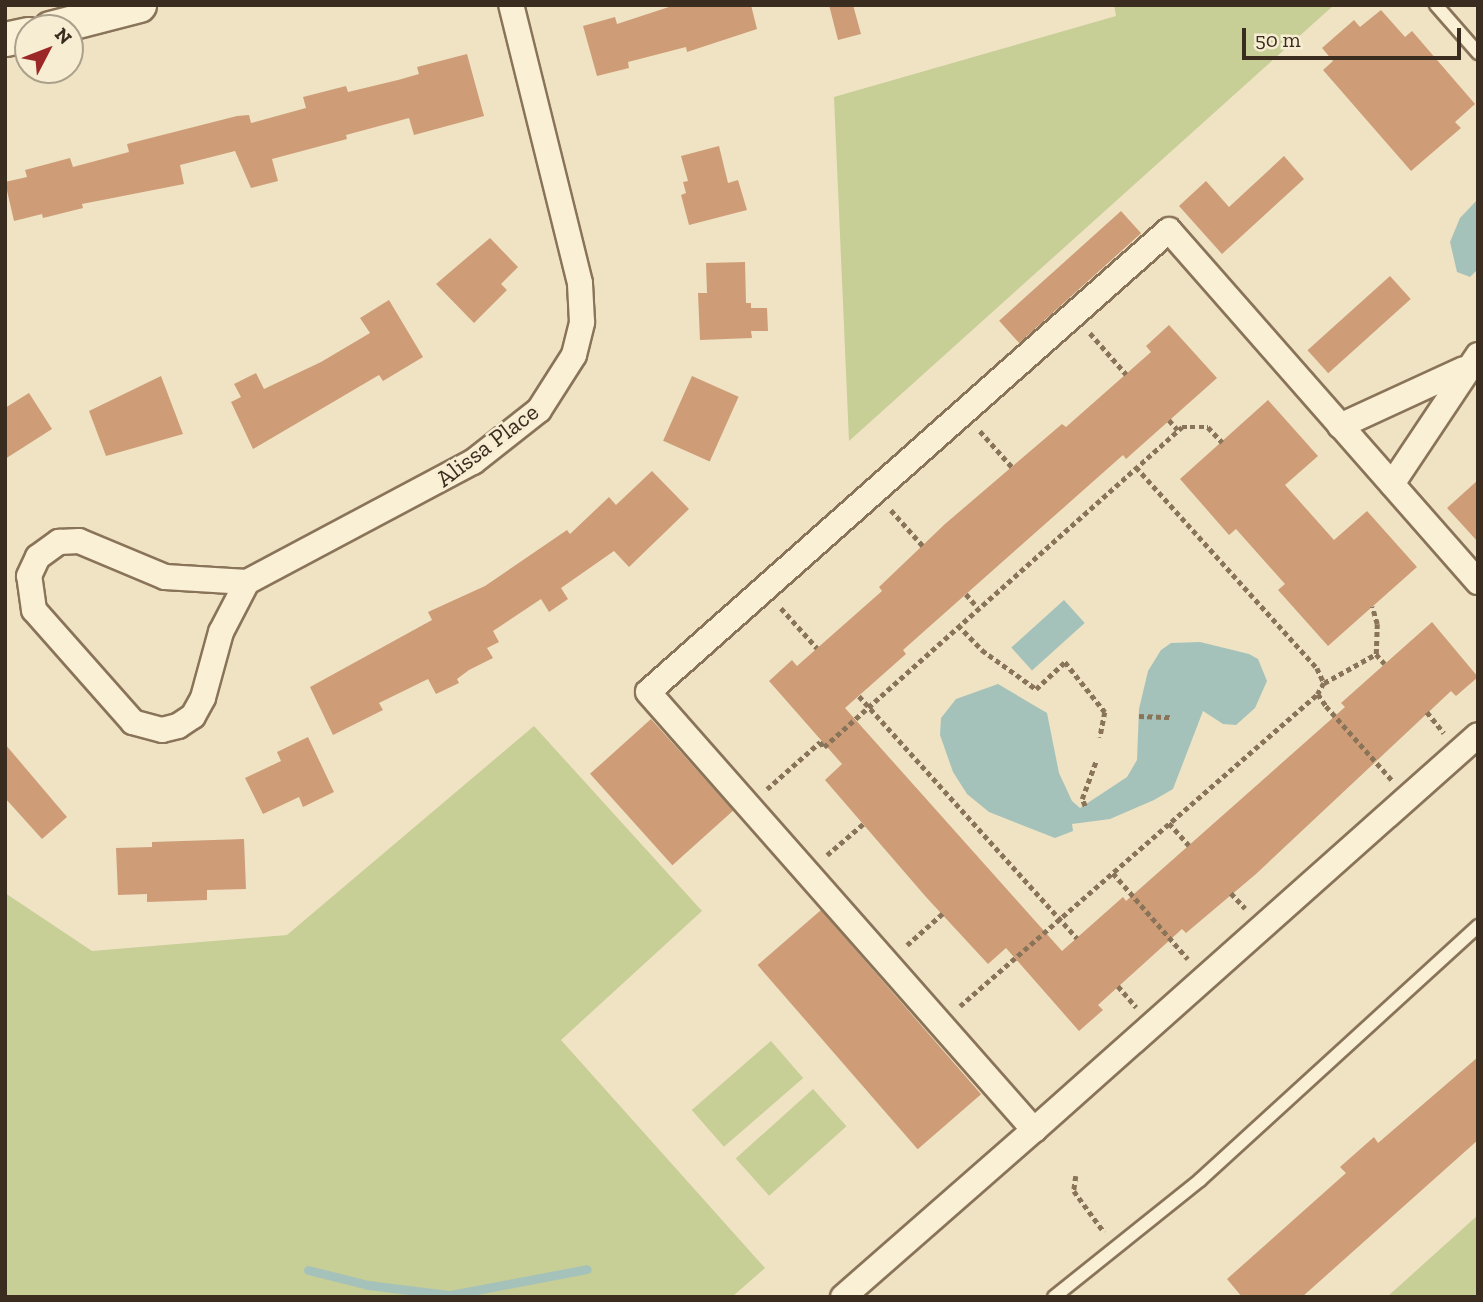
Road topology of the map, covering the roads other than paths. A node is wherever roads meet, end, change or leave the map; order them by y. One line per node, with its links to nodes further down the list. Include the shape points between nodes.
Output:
1 (139, 5): 4 (main road)
2 (511, 5): 9 (street, Alissa Place, via 580,284 582,322 574,355 539,410 473,462)
3 (1436, 5): 5 (lane)
4 (84, 19)
5 (1478, 53)
6 (1471, 362): 7 (street); 8 (street)
7 (1340, 426): 8 (street); 13 (street, via 1169,230 648,692)
8 (1392, 484): 10 (street)
9 (247, 582): 9 (street, via 221,632 203,698 192,716 162,730 132,722 33,610 28,591 38,557 59,542 79,541 165,577)
10 (1478, 582)
11 (1478, 735): 13 (street)
12 (1478, 926): 15 (lane, via 1200,1180)
13 (1034, 1130): 14 (street)
14 (843, 1297)
15 (1054, 1297)

